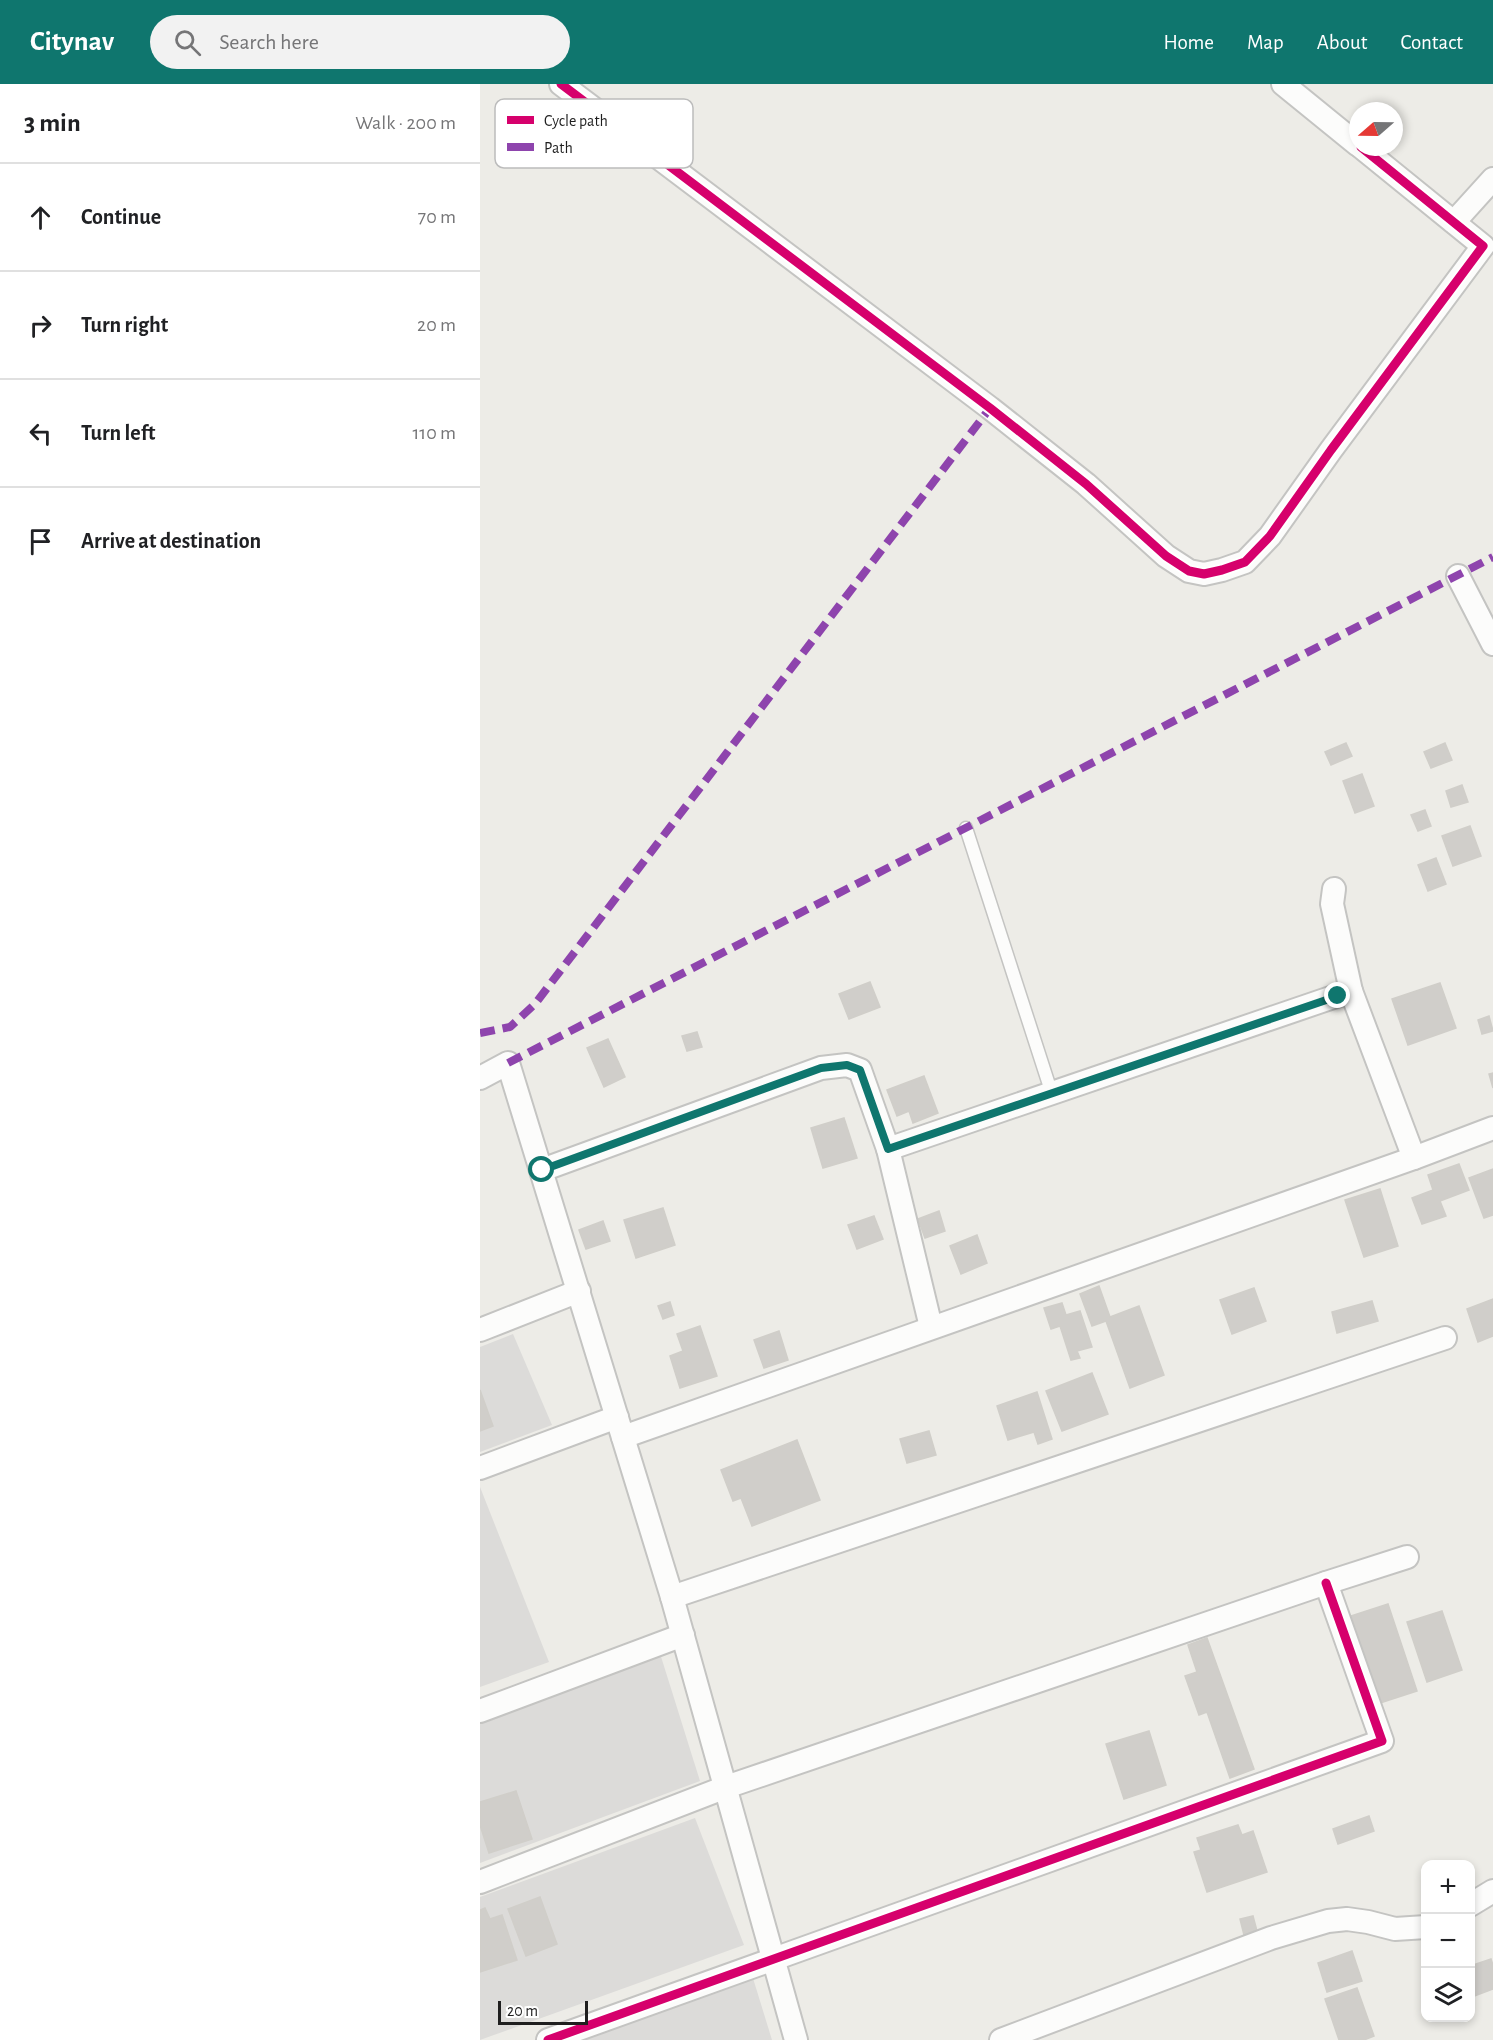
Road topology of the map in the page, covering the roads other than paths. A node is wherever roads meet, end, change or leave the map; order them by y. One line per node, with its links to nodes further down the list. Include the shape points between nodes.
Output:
1 (561, 84): 3 (street)
2 (1283, 84): 4 (street)
3 (581, 99)
4 (1349, 138)
5 (1372, 156): 8 (street)
6 (672, 168): 8 (street, via 999,415 1086,484 1166,556 1189,571 1204,574 1245,562 1270,536 1483,246)
7 (1493, 179): 8 (street)
8 (1454, 222)
9 (1458, 576): 10 (street)
10 (1493, 644)
11 (966, 828): 15 (lane)
12 (1334, 889): 13 (street, via 1332,904)
13 (1351, 991): 15 (street); 18 (street)
14 (480, 1077): 19 (street, via 508,1063)
15 (1052, 1094): 17 (street)
16 (1493, 1128): 18 (street)
17 (888, 1149): 19 (street, via 860,1070 847,1065 821,1068); 21 (street)
18 (1414, 1158): 21 (street)
19 (542, 1170): 20 (street)
20 (579, 1291): 22 (street); 24 (street)
21 (932, 1327): 24 (street)
22 (480, 1330)
23 (1445, 1338): 28 (street)
24 (620, 1427): 25 (street); 28 (street)
25 (480, 1468)
26 (1407, 1557): 27 (street)
27 (1326, 1583): 31 (street); 36 (street, via 1382,1741)
28 (672, 1597): 29 (street)
29 (683, 1635): 30 (street); 31 (street)
30 (480, 1712)
31 (726, 1787): 32 (street); 36 (street)
32 (480, 1882)
33 (1493, 1891): 34 (street)
34 (1475, 1902)
35 (1421, 1927): 39 (street, via 1395,1929 1347,1919 1328,1921 1271,1938)
36 (773, 1959): 37 (street); 38 (street)
37 (548, 2040)
38 (796, 2040)
39 (1001, 2040)

